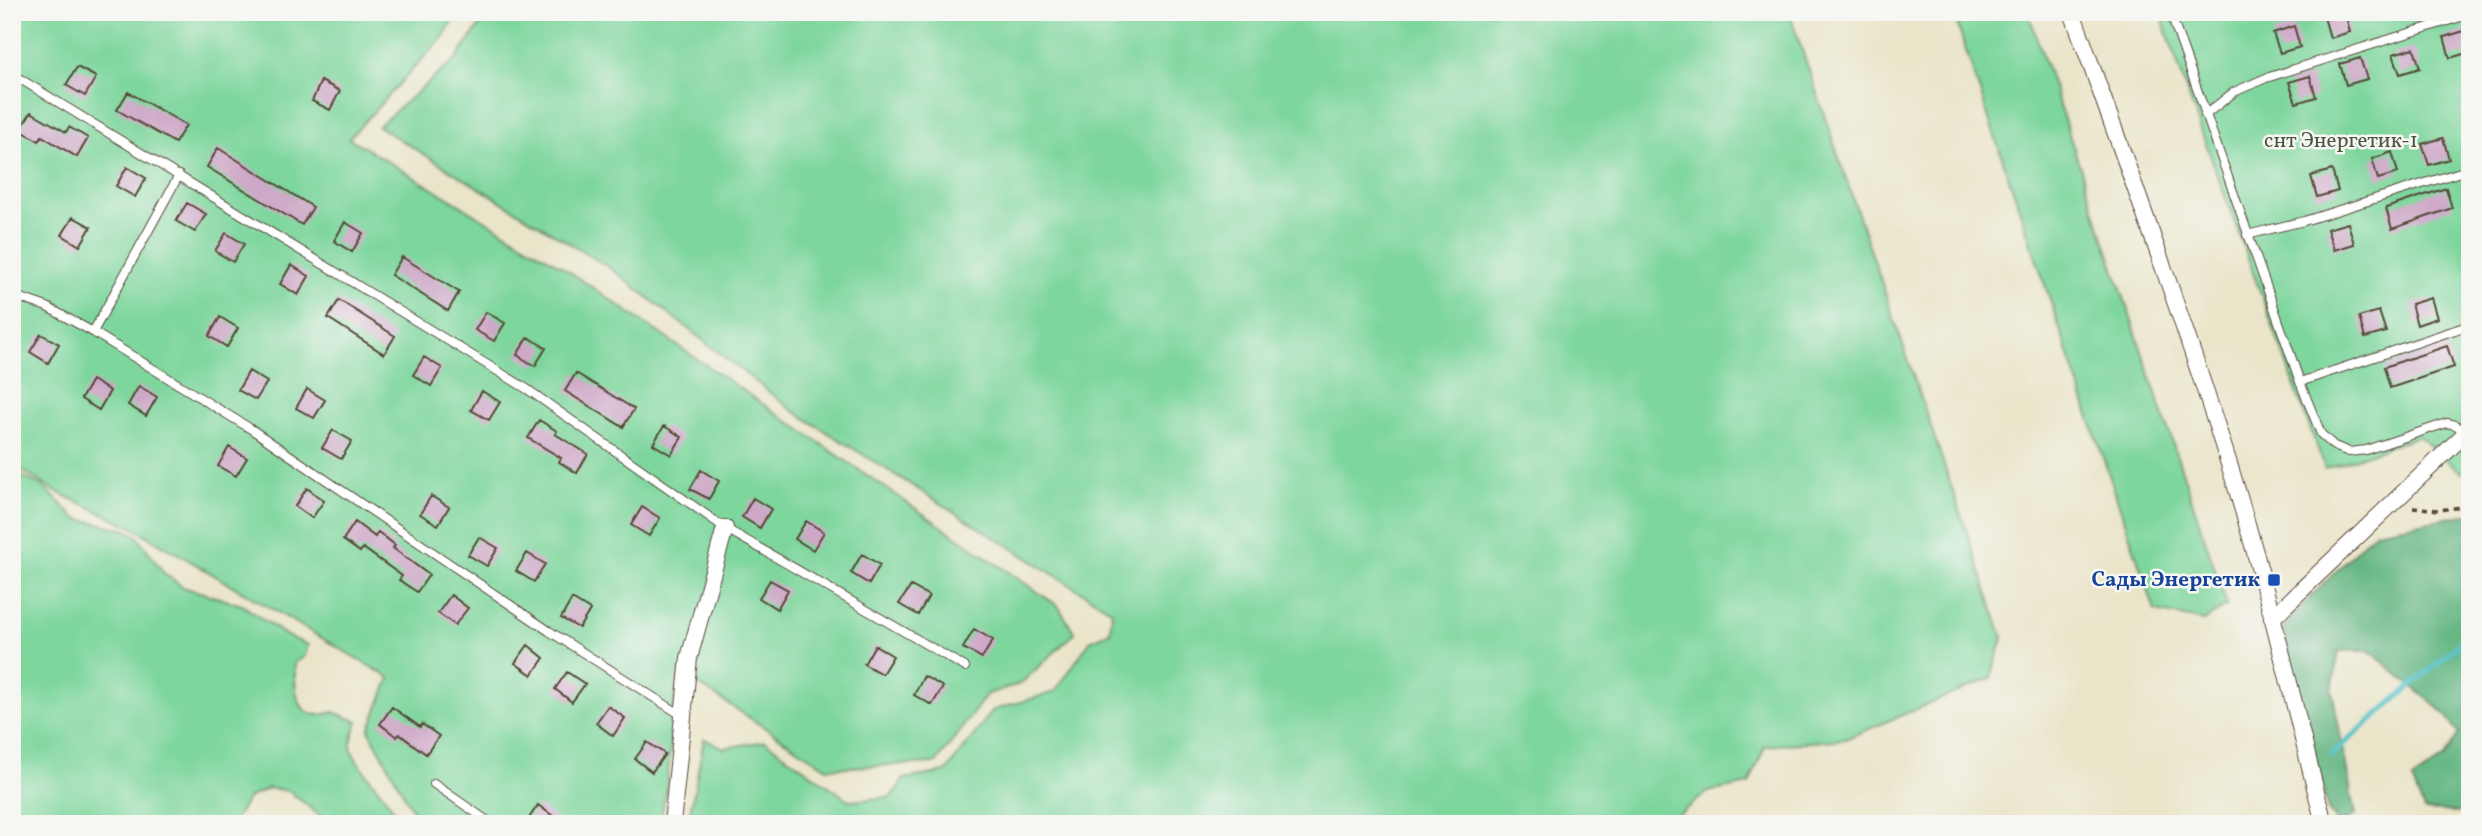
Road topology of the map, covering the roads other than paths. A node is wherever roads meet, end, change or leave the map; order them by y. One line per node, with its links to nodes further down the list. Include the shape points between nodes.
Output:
1 (2072, 12): 15 (street, via 2229,465)
2 (2170, 12): 5 (lane)
3 (2470, 14): 5 (lane, via 2266,78 2234,92)
4 (12, 74): 7 (lane)
5 (2205, 114): 8 (lane)
6 (2470, 169): 8 (lane)
7 (180, 175): 11 (lane); 14 (lane, via 527,389)
8 (2247, 235): 12 (lane)
9 (12, 295): 11 (lane, via 47,307)
10 (2470, 325): 12 (lane)
11 (93, 332): 17 (lane, via 251,429)
12 (2300, 382): 13 (lane, via 2321,434 2349,452 2447,423)
13 (2467, 431): 15 (street)
14 (725, 528): 16 (lane); 17 (street, via 689,658)
15 (2272, 618): 21 (street)
16 (965, 667)
17 (683, 716): 20 (street)
18 (434, 784): 19 (lane)
19 (492, 824)
20 (672, 824)
21 (2324, 824)

